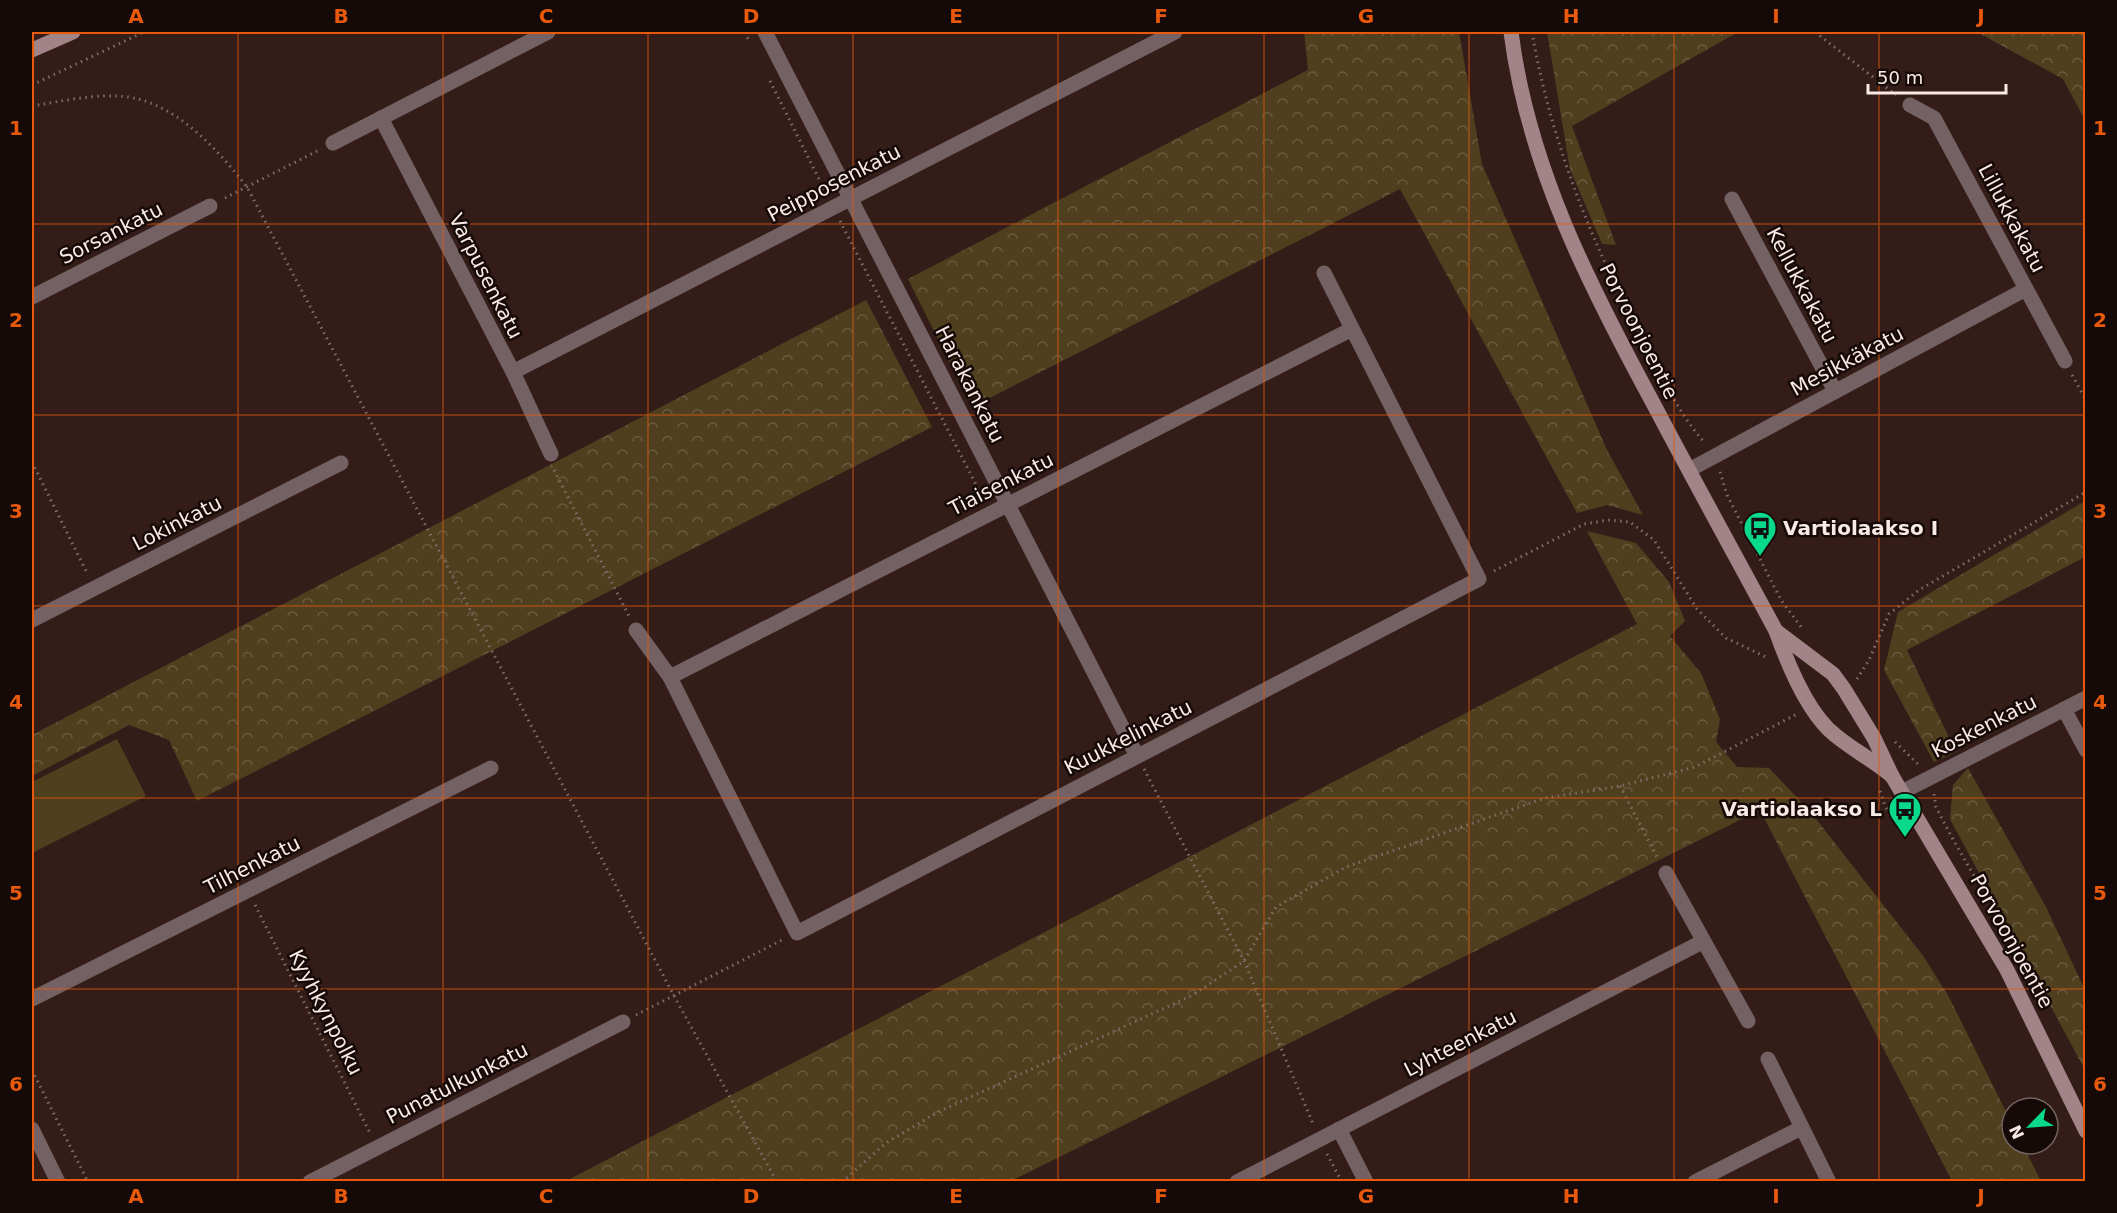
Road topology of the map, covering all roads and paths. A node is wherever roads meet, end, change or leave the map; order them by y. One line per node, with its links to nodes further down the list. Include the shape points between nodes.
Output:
1 (73, 32): 9 (street)
2 (144, 32): 10 (path)
3 (548, 32): 13 (street)
4 (765, 32): 16 (street, Harakankatu)
5 (1175, 32): 16 (street, Peipposenkatu)
6 (1511, 32): 31 (street, Porvoonjoentie, via 1531,129 1575,253)
7 (1532, 32): 28 (path, via 1566,172 1584,219 1608,274 1684,419)
8 (1815, 32): 11 (path)
9 (32, 50)
10 (32, 85)
11 (1910, 105): 20 (street, Lillukkakatu, via 1934,118)
12 (32, 106): 15 (path, via 128,97 171,113 218,149)
13 (381, 118): 14 (street); 24 (street, Varpusenkatu)
14 (333, 143): 15 (path)
15 (247, 187): 18 (path); 61 (path)
16 (850, 197): 24 (street, Peipposenkatu); 33 (street, Harakankatu)
17 (1732, 199): 25 (street, Kellukkakatu)
18 (210, 206): 21 (street, Sorsankatu)
19 (1324, 273): 22 (street)
20 (2026, 289): 23 (street, Lillukkakatu); 25 (street, Mesikkäkatu)
21 (32, 297)
22 (1352, 329): 33 (street, Tiaisenkatu); 34 (street)
23 (2065, 361): 26 (path)
24 (513, 372): 27 (street, Varpusenkatu)
25 (1835, 391): 28 (street, Mesikkäkatu)
26 (2085, 400)
27 (551, 454): 37 (path, via 553,469)
28 (1714, 457): 31 (street, Mesikkäkatu); 39 (path, via 1727,495 1781,600)
29 (32, 462): 35 (path)
30 (341, 463): 35 (street, Lokinkatu)
31 (1689, 470): 38 (street, Porvoonjoentie)
32 (2085, 492): 40 (path, via 1919,590 1889,614)
33 (1008, 505): 43 (street, Tiaisenkatu); 50 (street, Harakankatu)
34 (1479, 579): 41 (path, via 1584,524 1630,522 1654,540 1697,609 1726,638 1767,657); 50 (street, Kuukkelinkatu)
35 (94, 588): 36 (street, Lokinkatu)
36 (32, 620)
37 (636, 630): 43 (street)
38 (1776, 631): 52 (street, Porvoonjoentie, via 1833,674 1874,738); 52 (street, Porvoonjoentie, via 1785,658 1820,721)
39 (1808, 635)
40 (1869, 660)
41 (1773, 665)
42 (1852, 670): 44 (path)
43 (669, 677): 58 (street)
44 (1863, 686)
45 (2085, 698): 47 (street, Koskenkatu)
46 (1794, 703): 54 (path, via 1799,713 1695,767)
47 (2064, 709): 49 (street); 53 (street, Koskenkatu)
48 (1892, 736): 53 (path)
49 (2085, 750)
50 (1137, 756): 58 (street, Kuukkelinkatu)
51 (490, 768): 57 (street, Tilhenkatu)
52 (1892, 776): 55 (street, Porvoonjoentie)
53 (1927, 778): 55 (street, Koskenkatu); 60 (path, via 1936,807)
54 (1620, 786): 56 (path); 76 (path, via 1545,798 1346,867 1276,907 1244,961 1191,996 938,1112 886,1143)
55 (1902, 792): 70 (street, Porvoonjoentie, via 2007,970)
56 (1666, 873): 59 (street)
57 (248, 890): 62 (street, Tilhenkatu); 71 (path, Kyyhkynpolku)
58 (797, 933): 61 (path)
59 (1702, 942): 63 (street); 69 (street, Lyhteenkatu)
60 (2021, 959)
61 (674, 996): 64 (path); 75 (path)
62 (32, 999)
63 (1748, 1021)
64 (623, 1022): 71 (street, Punatulkunkatu)
65 (1768, 1059): 67 (street)
66 (32, 1070): 73 (path)
67 (1801, 1128): 79 (street); 80 (street)
68 (32, 1129): 72 (street)
69 (1339, 1129): 77 (street, Lyhteenkatu); 78 (street)
70 (2085, 1131)
71 (377, 1147): 74 (street, Punatulkunkatu)
72 (58, 1182)
73 (88, 1182)
74 (310, 1182)
75 (777, 1182)
76 (842, 1182)
77 (1237, 1182)
78 (1366, 1182)
79 (1695, 1182)
80 (1829, 1182)

